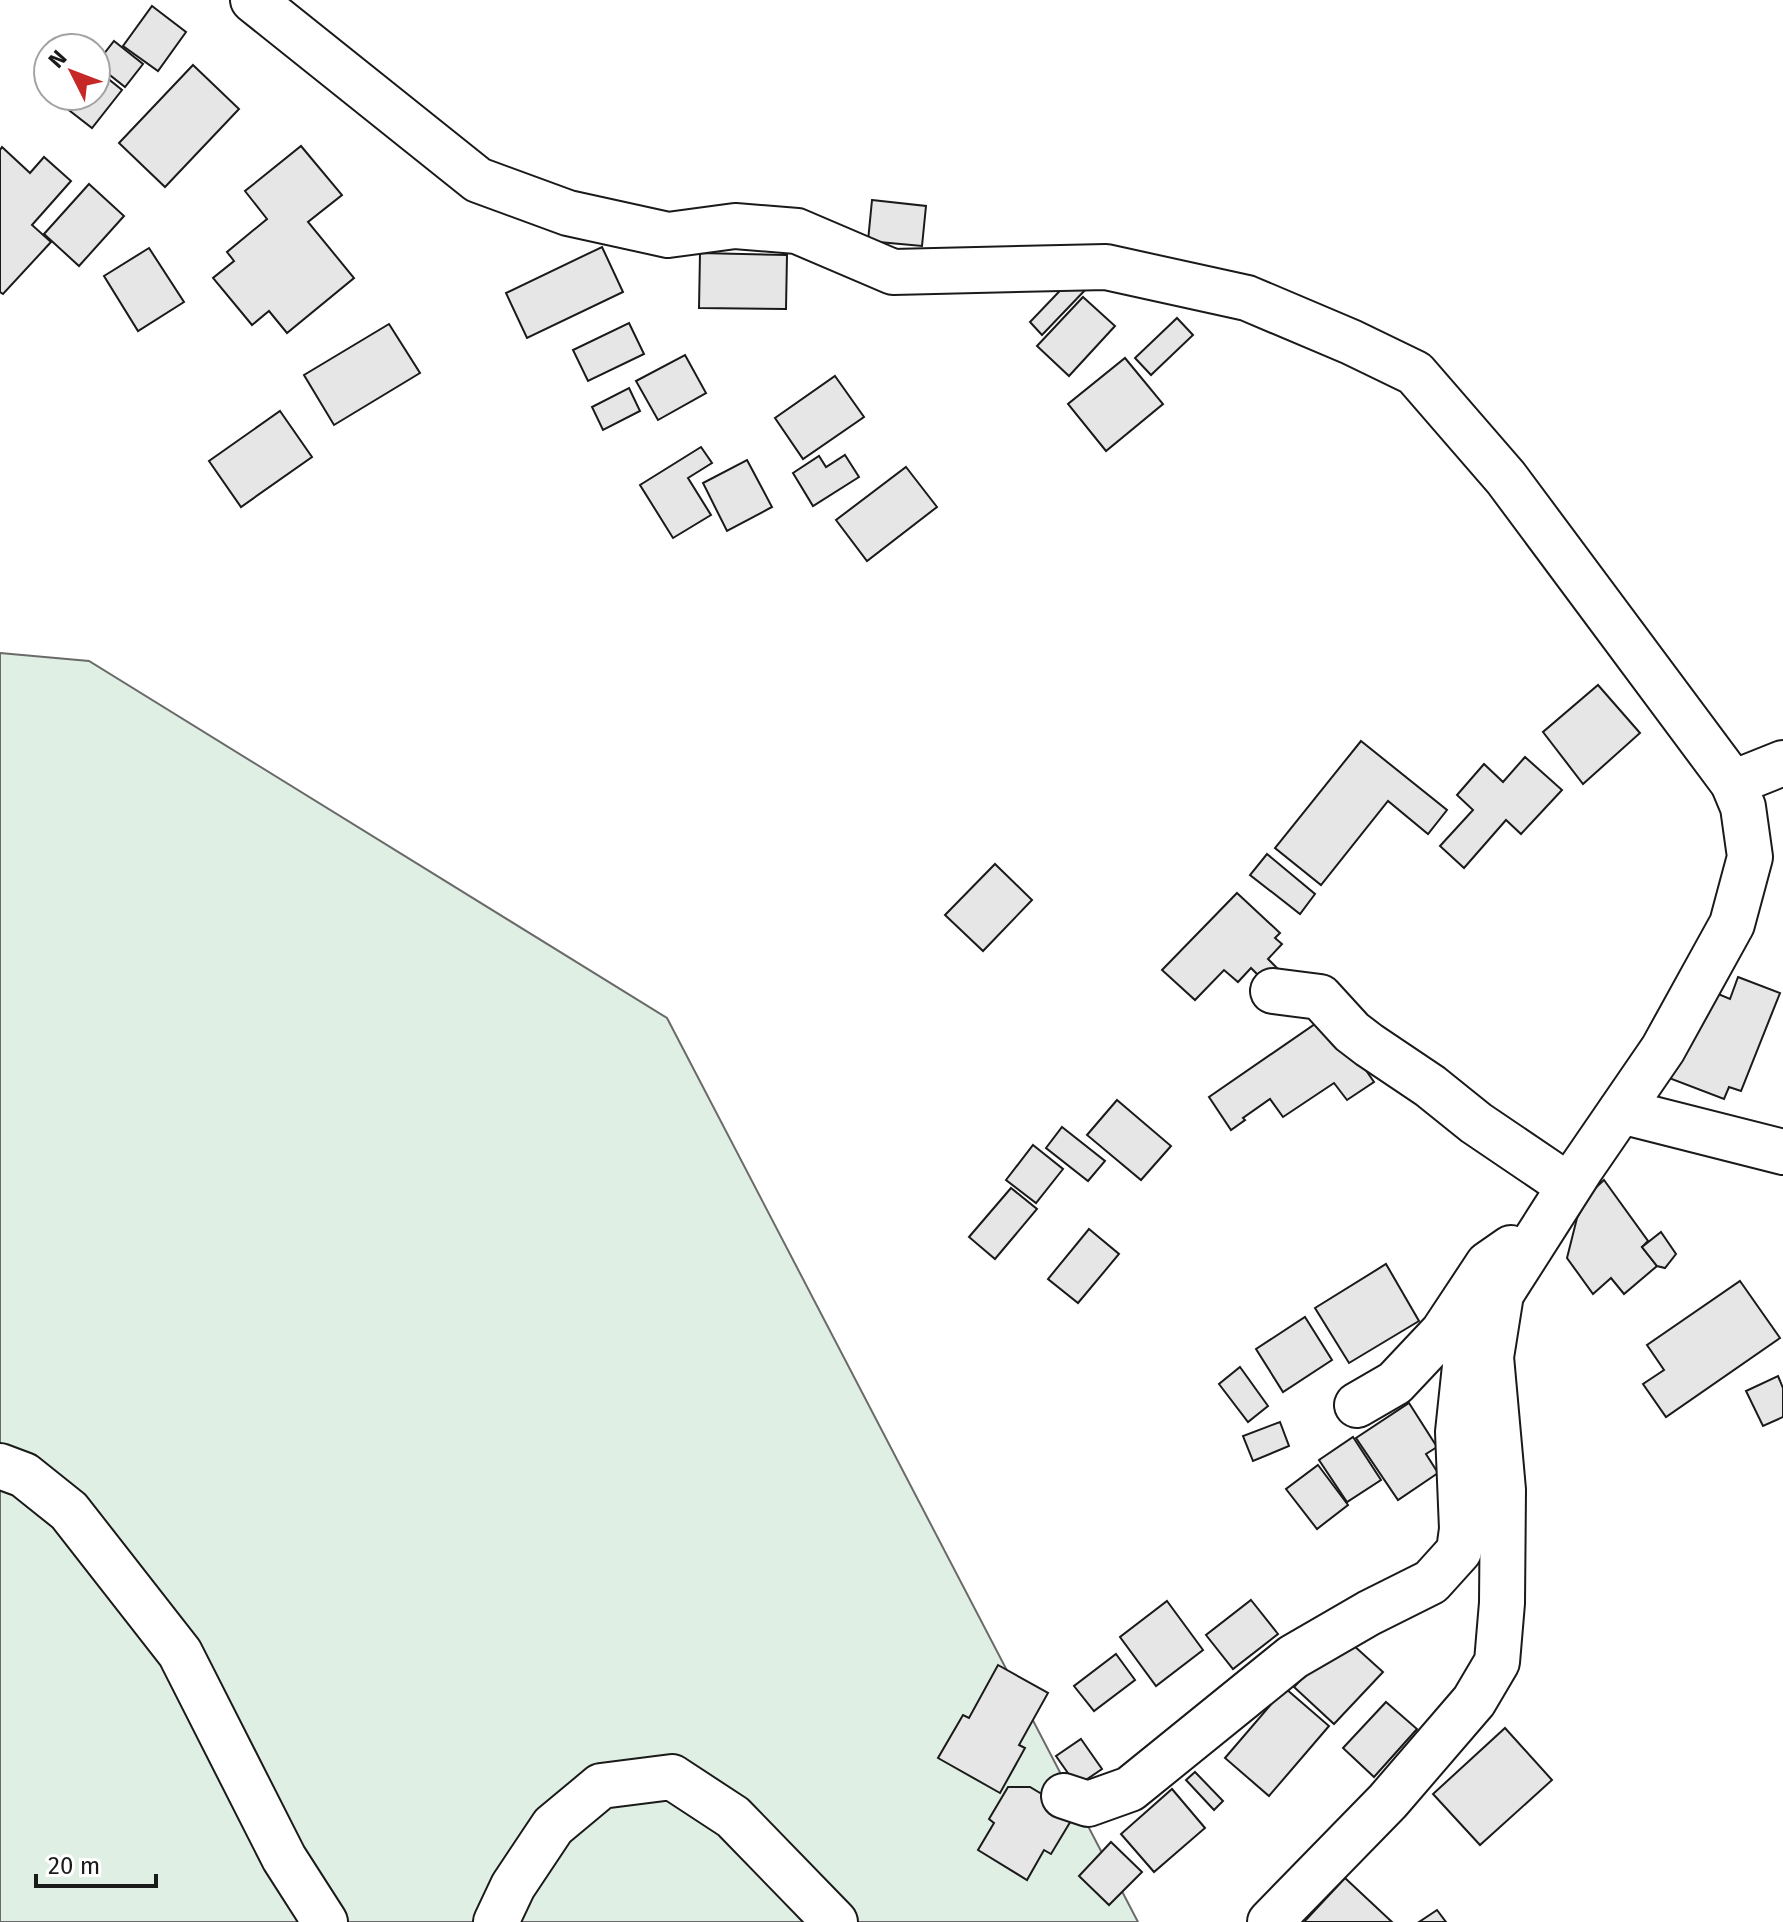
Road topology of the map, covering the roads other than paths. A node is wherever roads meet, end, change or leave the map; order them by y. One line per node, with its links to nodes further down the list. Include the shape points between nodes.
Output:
1 (253, 0): 3 (street, via 478,180 568,213 668,235 735,226 797,231 893,272 1106,267 1247,298 1415,373 1506,478)
2 (1783, 763): 3 (street)
3 (1733, 783): 5 (street, via 1743,807 1750,857 1732,924 1663,1049)
4 (1273, 991): 7 (street, via 1320,997 1369,1045)
5 (1621, 1111): 6 (street); 7 (street)
6 (1783, 1152)
7 (1569, 1186): 8 (street)
8 (1543, 1227): 9 (street); 10 (street, via 1488,1264 1433,1342 1395,1383)
9 (1500, 1300): 12 (street, via 1469,1325 1458,1432 1459,1551 1431,1582 1293,1657 1130,1789 1088,1804); 16 (street, via 1491,1357 1503,1490 1497,1662 1474,1701 1388,1801)
10 (1357, 1405)
11 (0, 1466): 13 (street, via 24,1475 69,1511 180,1653 284,1858)
12 (1064, 1796)
13 (325, 1922)
14 (496, 1922): 15 (street, via 553,1826 601,1786 672,1777 733,1817)
15 (835, 1922)
16 (1270, 1922)

